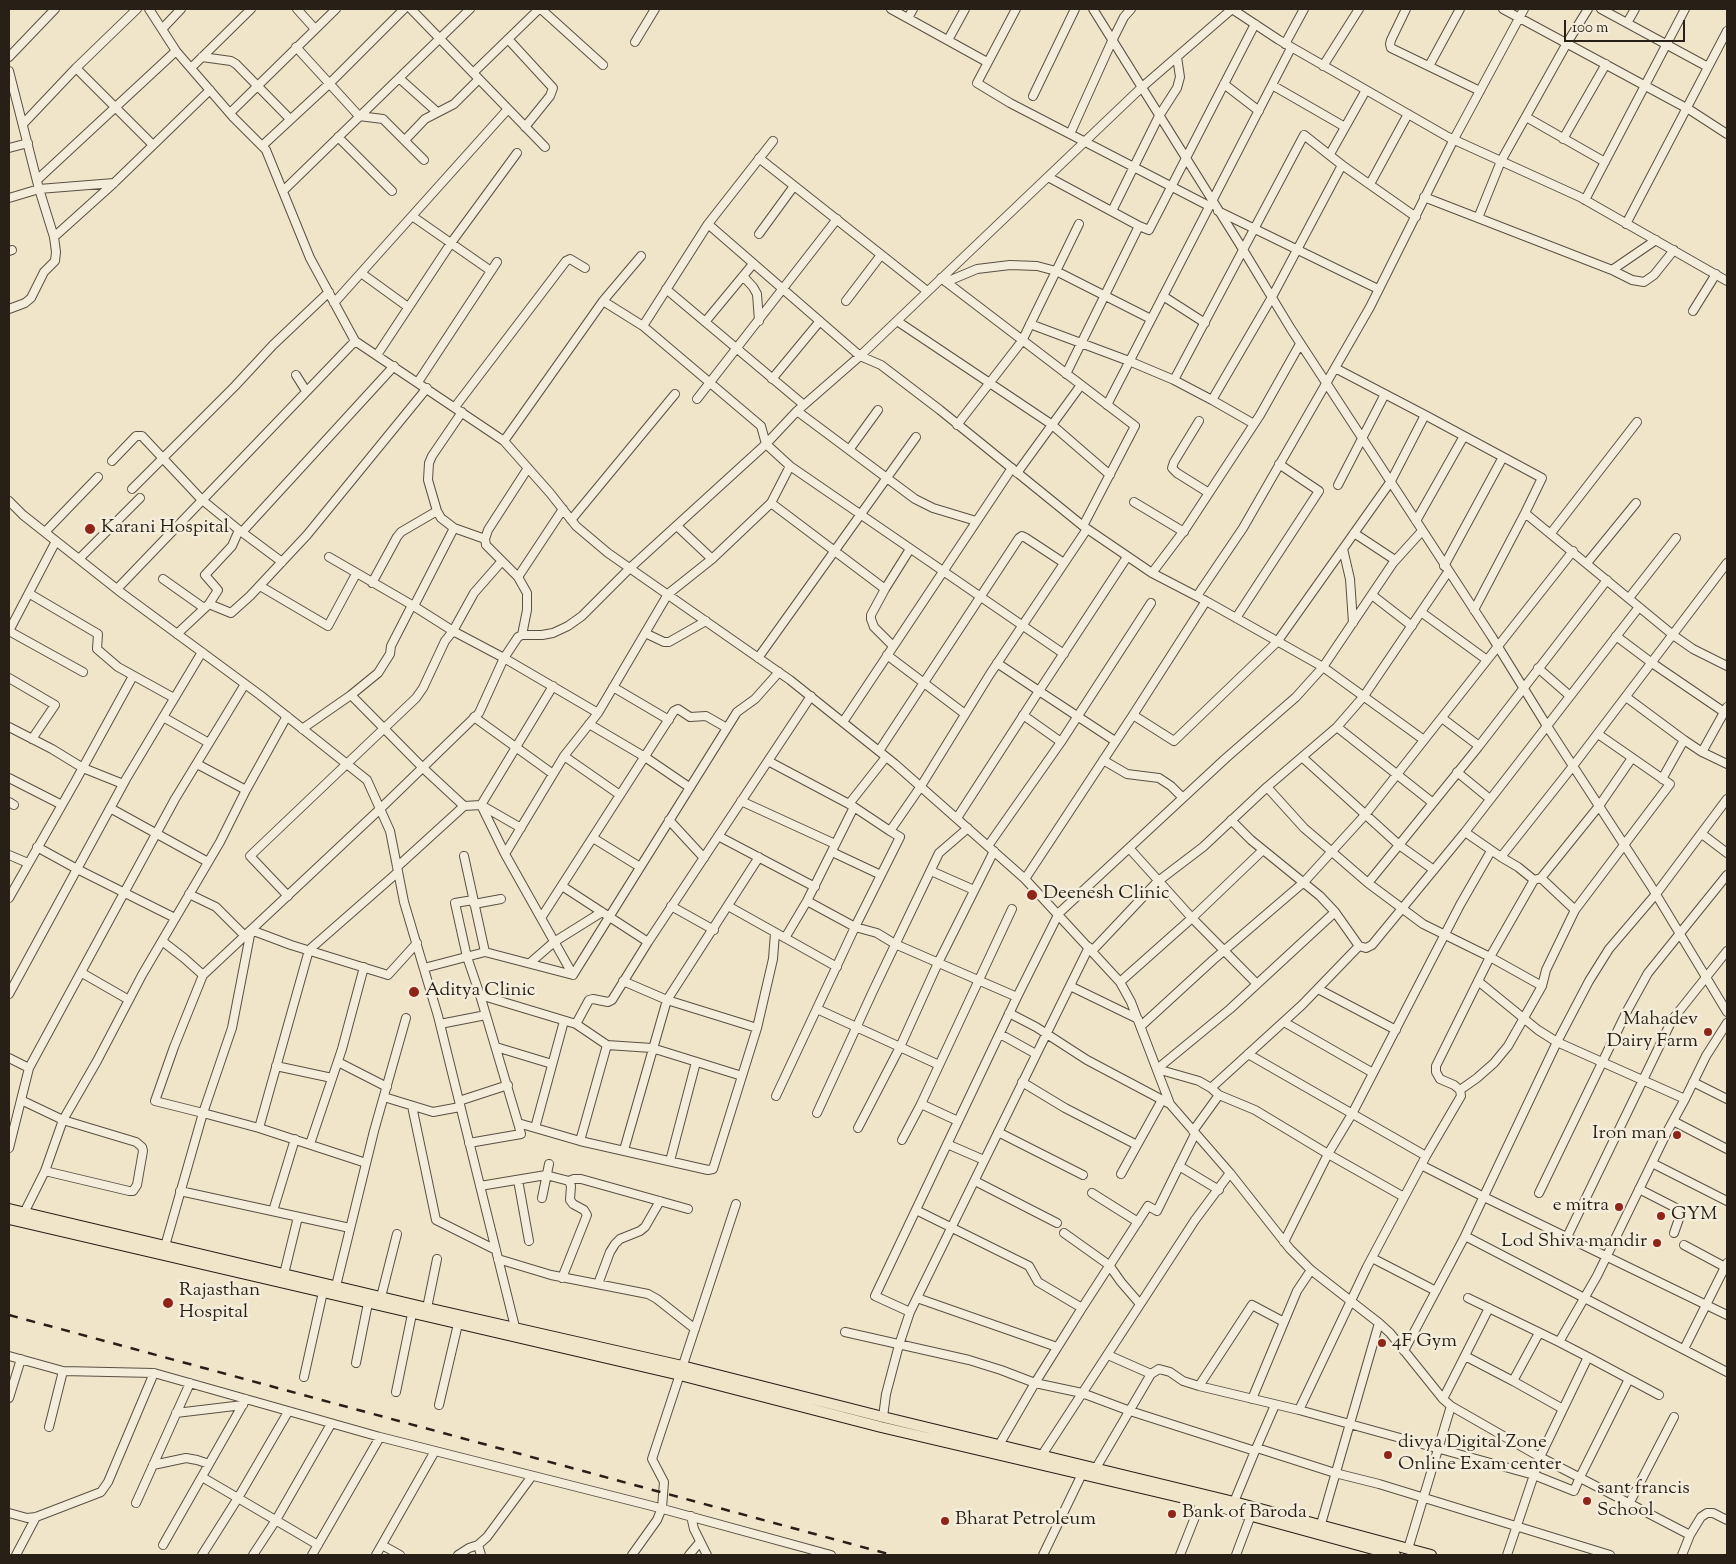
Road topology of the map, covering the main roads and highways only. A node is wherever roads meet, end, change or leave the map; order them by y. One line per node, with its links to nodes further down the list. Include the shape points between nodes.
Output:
1 (9, 1209): 3 (main road, via 427,1308)
2 (9, 1219): 3 (main road, via 412,1314)
3 (516, 1333): 4 (main road)
4 (681, 1371): 5 (main road, via 881,1427 1201,1502); 6 (main road, via 1096,1468)
5 (1395, 1555)
6 (1431, 1555)

